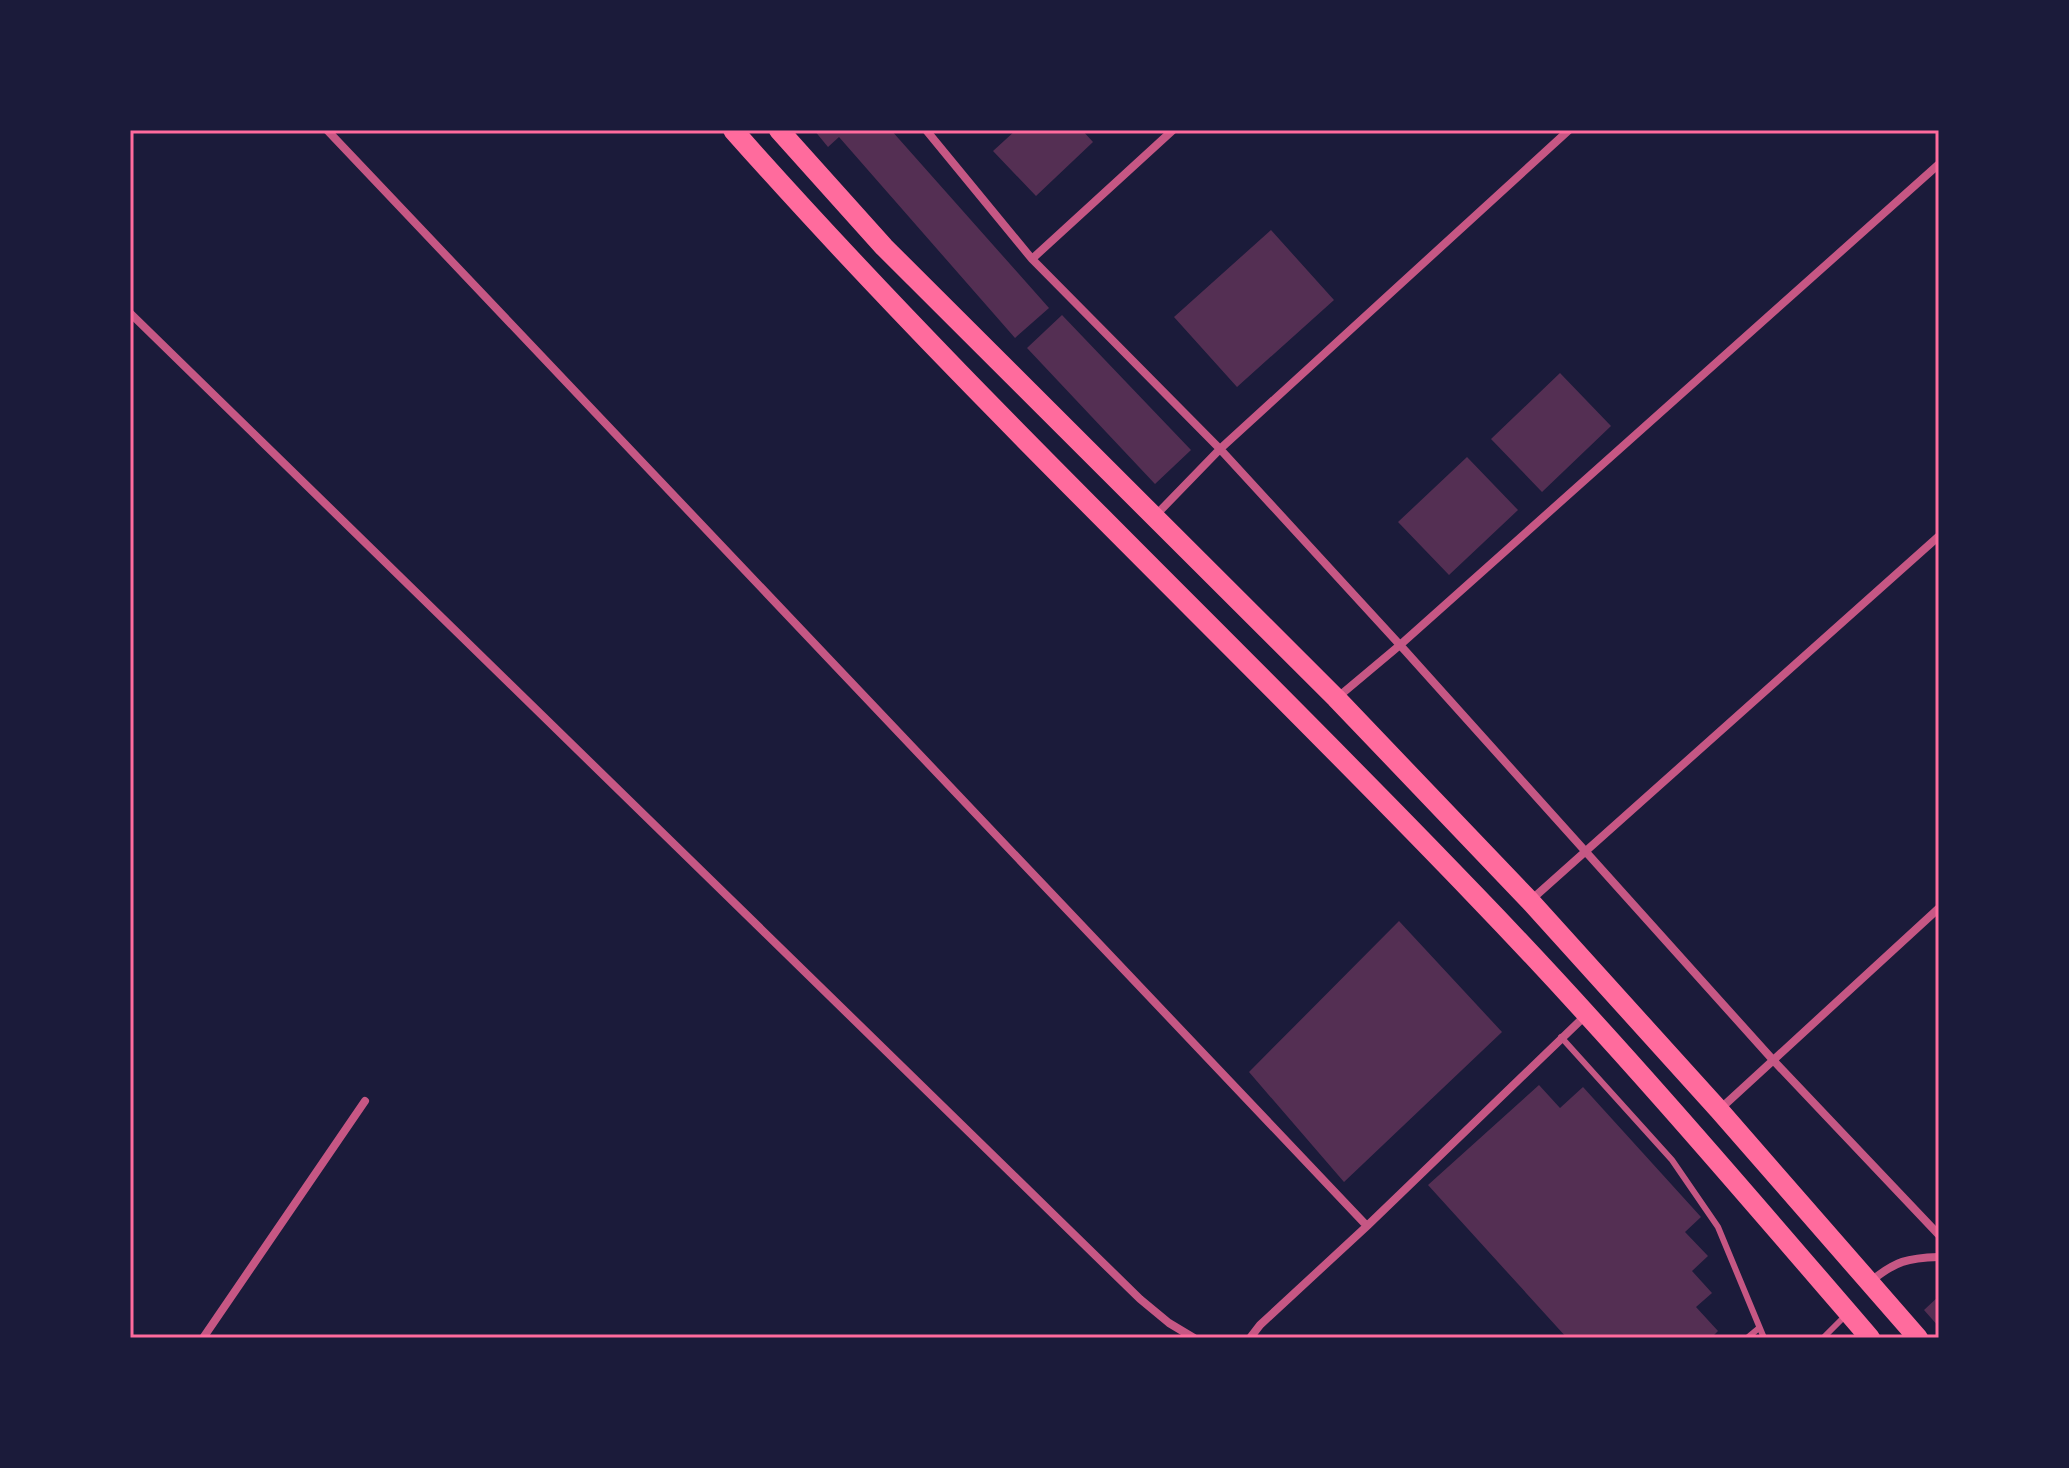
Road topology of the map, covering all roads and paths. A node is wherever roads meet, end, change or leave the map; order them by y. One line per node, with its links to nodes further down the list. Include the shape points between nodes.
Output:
1 (327, 130): 24 (street)
2 (733, 130): 15 (main road, via 870,281)
3 (779, 130): 11 (main road, via 884,247)
4 (926, 130): 8 (street)
5 (1173, 130): 8 (street)
6 (1569, 130): 10 (street)
7 (1939, 164): 13 (street)
8 (1032, 259): 10 (street)
9 (130, 313): 31 (street, via 1140,1299)
10 (1220, 449): 11 (street); 13 (street)
11 (1154, 517): 14 (main road)
12 (1939, 536): 16 (street)
13 (1400, 645): 14 (street); 16 (street)
14 (1336, 698): 15 (main road); 17 (main road)
15 (1309, 724): 19 (main road)
16 (1586, 853): 17 (street); 21 (street)
17 (1530, 901): 23 (main road)
18 (1939, 908): 21 (street)
19 (1586, 1015): 20 (street); 28 (main road)
20 (1561, 1037): 24 (street); 29 (lane, via 1672,1160 1718,1227)
21 (1773, 1060): 23 (street); 25 (street)
22 (365, 1101): 30 (street)
23 (1719, 1110): 27 (main road)
24 (1367, 1226): 32 (street)
25 (1939, 1235)
26 (1939, 1257): 27 (street, via 1909,1258)
27 (1870, 1281): 37 (main road)
28 (1848, 1313): 35 (lane); 36 (main road)
29 (1759, 1328): 33 (lane); 34 (lane)
30 (203, 1338)
31 (1194, 1338)
32 (1250, 1338)
33 (1747, 1338)
34 (1764, 1338)
35 (1823, 1338)
36 (1870, 1338)
37 (1918, 1338)

